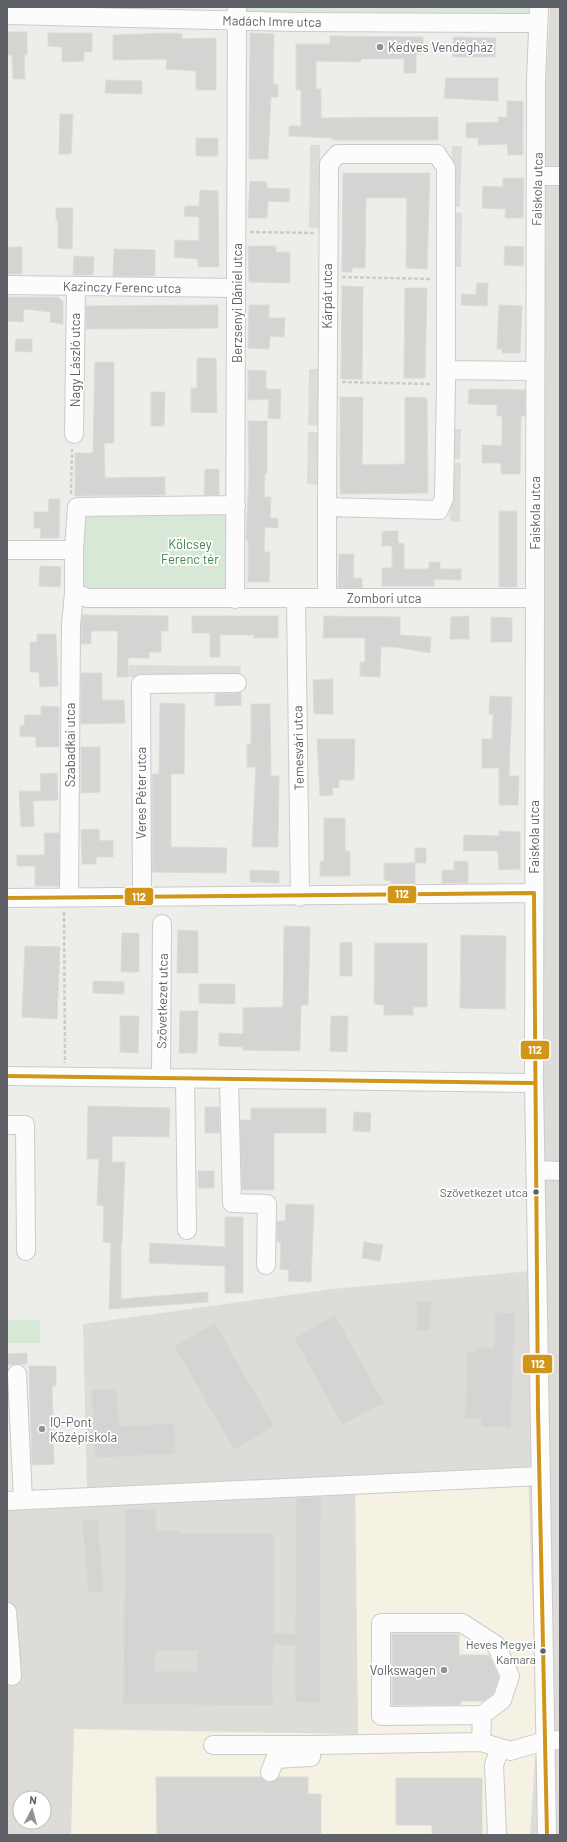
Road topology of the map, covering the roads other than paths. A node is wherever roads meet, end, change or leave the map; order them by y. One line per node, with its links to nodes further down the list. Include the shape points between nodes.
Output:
1 (237, 13): 2 (street, Madách Imre utca); 3 (street, Madách Imre utca); 8 (street, Berzsenyi Dániel utca)
2 (7, 15)
3 (538, 15): 4 (street, Faiskola utca)
4 (537, 176): 5 (street); 9 (street, Faiskola utca)
5 (560, 176)
6 (7, 285): 7 (street, Kazinczy Ferenc utca)
7 (76, 286): 8 (street, Kazinczy Ferenc utca); 11 (street, Nagy László utca)
8 (236, 288): 12 (street, Berzsenyi Dániel utca)
9 (535, 371): 10 (street); 18 (street, Faiskola utca)
10 (446, 377): 13 (street, Kárpát utca, via 444,498 439,510); 13 (street, Kárpát utca, via 446,168 437,154 338,154 328,164)
11 (74, 434)
12 (236, 506): 15 (street, via 77,507); 19 (street, Berzsenyi Dániel utca)
13 (327, 507): 17 (street)
14 (7, 550): 15 (street)
15 (74, 550): 16 (street)
16 (74, 593): 19 (street, via 88,598); 24 (street, Szabadkai utca, via 71,625)
17 (327, 598): 18 (street, Zombori utca); 20 (street, Zombori utca)
18 (534, 598): 22 (street, Faiskola utca)
19 (235, 599): 20 (street, Zombori utca)
20 (296, 599): 23 (street, Temesvári utca)
21 (237, 684): 26 (street, Veres Péter utca, via 141,684)
22 (534, 893): 23 (street); 32 (street, Faiskola utca)
23 (300, 896): 26 (street)
24 (66, 897): 25 (street); 26 (street)
25 (7, 898)
26 (142, 898)
27 (162, 924): 29 (street, Szövetkezet utca)
28 (7, 1076): 29 (street)
29 (161, 1078): 30 (street)
30 (185, 1078): 31 (street); 36 (street)
31 (229, 1079): 32 (street); 38 (street, via 232,1203 267,1204)
32 (534, 1083): 34 (street, Faiskola utca)
33 (7, 1125): 37 (street, via 25,1125)
34 (535, 1170): 35 (street); 40 (street, Faiskola utca)
35 (560, 1170)
36 (187, 1230)
37 (26, 1251)
38 (266, 1265)
39 (17, 1374): 41 (street)
40 (540, 1476): 41 (street); 45 (street, Faiskola utca)
41 (15, 1500)
42 (7, 1612): 43 (street)
43 (12, 1676)
44 (482, 1715): 44 (street, via 502,1700 510,1676 496,1645 462,1623 381,1623 381,1716); 46 (street)
45 (553, 1741): 49 (street, via 510,1751); 52 (street, Faiskola utca)
46 (481, 1742): 48 (street); 49 (street)
47 (213, 1745): 48 (street)
48 (312, 1745): 50 (street, via 311,1757 275,1759)
49 (500, 1748): 51 (street, via 494,1765)
50 (270, 1772)
51 (497, 1835)
52 (547, 1835)

